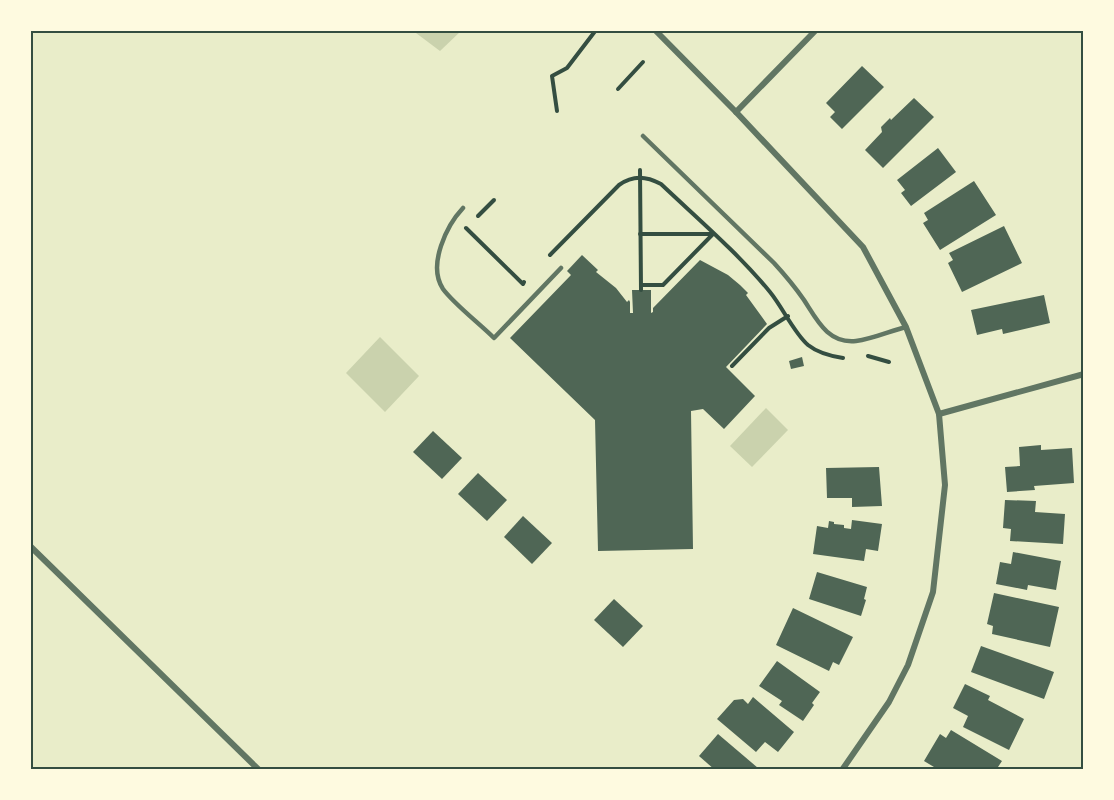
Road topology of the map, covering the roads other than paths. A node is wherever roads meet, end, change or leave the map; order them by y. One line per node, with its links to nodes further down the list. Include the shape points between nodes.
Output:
1 (655, 30): 3 (street)
2 (816, 30): 3 (street)
3 (736, 112): 7 (street, via 863,247)
4 (643, 136): 7 (lane, via 774,263 829,334 855,341)
5 (463, 208): 6 (lane, via 441,242 438,273 442,288 494,338)
6 (561, 268)
7 (906, 327): 9 (street)
8 (1084, 374): 9 (street)
9 (939, 414): 12 (street, via 945,485 933,592 908,665 889,702)
10 (30, 546): 11 (street)
11 (259, 770)
12 (842, 770)

